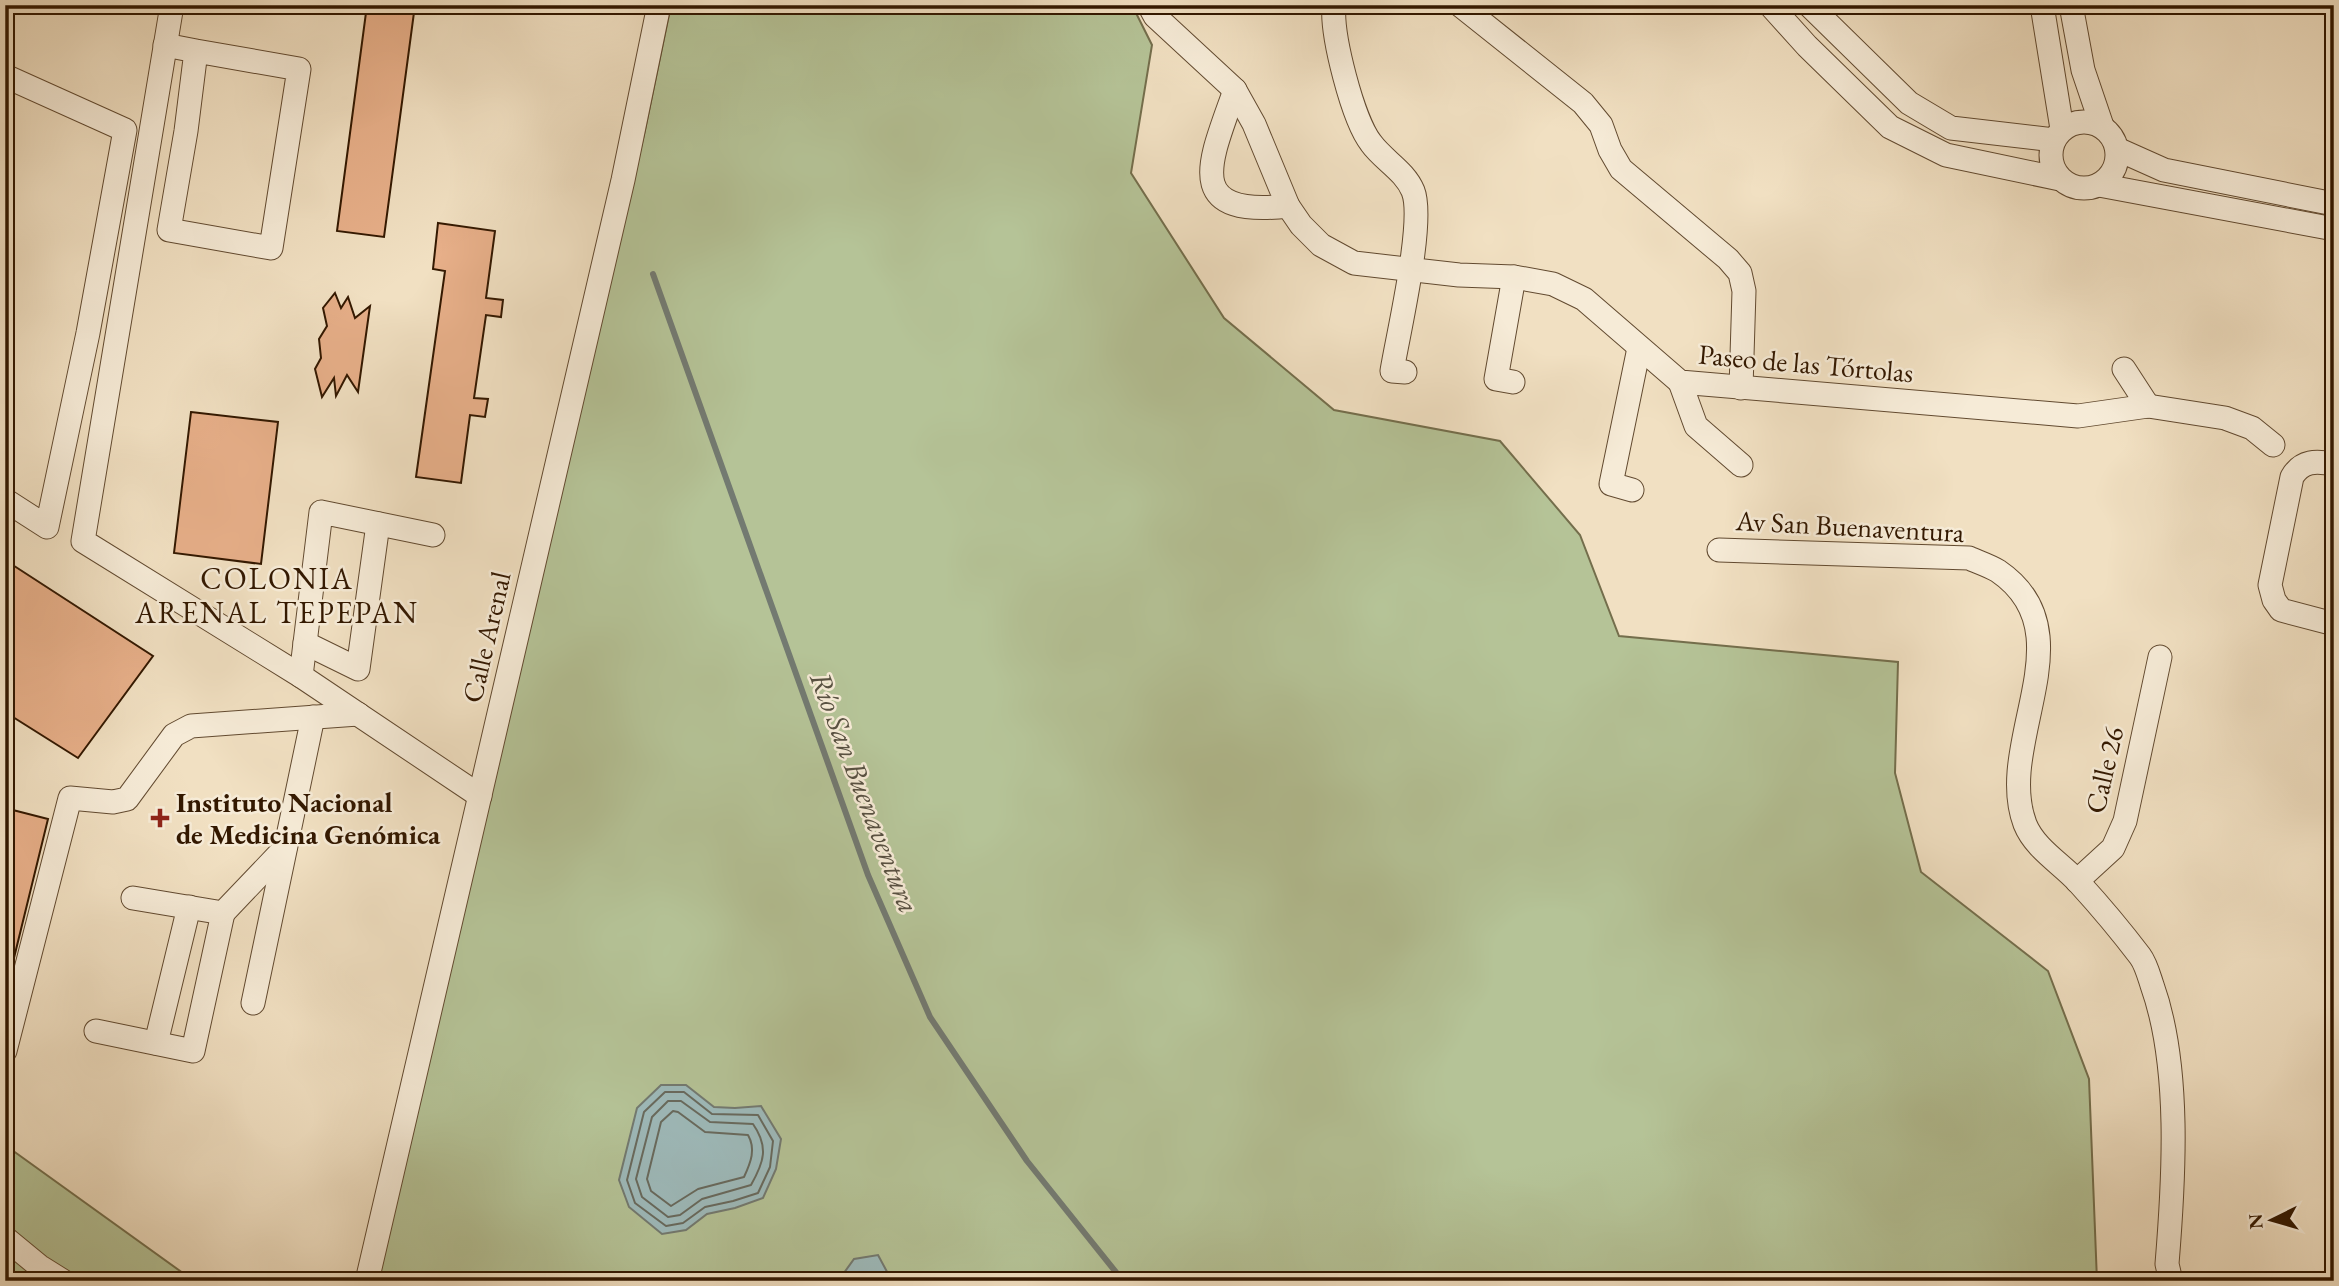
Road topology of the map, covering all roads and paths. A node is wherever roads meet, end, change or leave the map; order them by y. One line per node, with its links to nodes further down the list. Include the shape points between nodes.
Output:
1 (172, 5): 12 (street)
2 (659, 5): 47 (street, Calle Arenal, via 623,180)
3 (1149, 5): 11 (street, Paseo de las Tórtolas)
4 (1171, 5): 11 (street, Paseo de las Tórtolas)
5 (1460, 5): 31 (street, via 1583,103 1601,125 1621,169 1740,273 1744,290)
6 (1770, 5): 19 (street, via 1890,127 1946,155)
7 (1809, 5): 17 (street, via 1909,103 1951,128)
8 (2042, 5): 17 (street)
9 (2071, 5): 16 (street, via 2083,70)
10 (1328, 8): 24 (street, via 1358,123 1413,191 1417,208)
11 (1182, 40): 15 (street, Paseo de las Tórtolas)
12 (165, 46): 13 (street); 44 (street, via 83,541)
13 (196, 51): 13 (street, via 169,230 271,248 299,69)
14 (5, 76): 37 (street, via 125,130 47,527)
15 (1235, 90): 22 (street, Paseo de las Tórtolas); 22 (street, via 1215,149 1211,170 1215,189 1223,200 1238,206)
16 (2102, 126): 17 (street, via 2075,122); 18 (street)
17 (2058, 134): 19 (street, via 2050,153)
18 (2117, 149): 20 (street, via 2110,176); 21 (street, via 2164,170)
19 (2060, 179): 20 (street, via 2072,186)
20 (2099, 185): 23 (street)
21 (2334, 204)
22 (1288, 206): 24 (street, Paseo de las Tórtolas, via 1321,245 1354,263)
23 (2334, 229)
24 (1410, 270): 25 (street, Paseo de las Tórtolas); 28 (street, via 1392,370)
25 (1514, 278): 26 (street, Paseo de las Tórtolas, via 1553,284 1584,299); 29 (street, via 1496,379)
26 (1639, 348): 30 (street, Paseo de las Tórtolas); 36 (street, via 1611,484)
27 (2124, 369): 32 (street)
28 (1405, 372)
29 (1513, 382)
30 (1679, 382): 31 (street, Paseo de las Tórtolas); 35 (street, via 1696,426)
31 (1741, 388): 32 (street, Paseo de las Tórtolas, via 2078,416)
32 (2148, 406): 33 (street, Paseo de las Tórtolas, via 2225,418 2252,428)
33 (2273, 445)
34 (2334, 464): 41 (street, via 2306,463 2292,477 2270,585 2281,610)
35 (1741, 465)
36 (1632, 489)
37 (5, 500)
38 (378, 524): 39 (street); 42 (street, via 321,512); 42 (street, via 358,669)
39 (433, 535)
40 (1718, 550): 49 (street, Av San Buenaventura, via 1969,558 1998,571 2020,592 2036,618 2040,649 2019,761 2017,797 2026,827)
41 (2334, 624)
42 (305, 643): 44 (street)
43 (2160, 657): 49 (street, Calle 26, via 2125,821 2113,848)
44 (301, 676): 45 (street)
45 (358, 714): 46 (street); 47 (street)
46 (313, 717): 48 (street); 56 (street, via 191,726 174,735 127,799 70,798)
47 (480, 796): 59 (street, Calle Arenal)
48 (285, 848): 52 (street); 53 (street)
49 (2077, 881): 60 (street, Av San Buenaventura, via 2143,959 2162,1012 2171,1086 2167,1264)
50 (133, 898): 51 (street)
51 (190, 907): 52 (street); 55 (street)
52 (223, 913): 55 (street, via 194,1051)
53 (253, 1003)
54 (96, 1031): 55 (street)
55 (156, 1043)
56 (5, 1051)
57 (5, 1238): 58 (street)
58 (63, 1281)
59 (367, 1281)
60 (2171, 1281)

